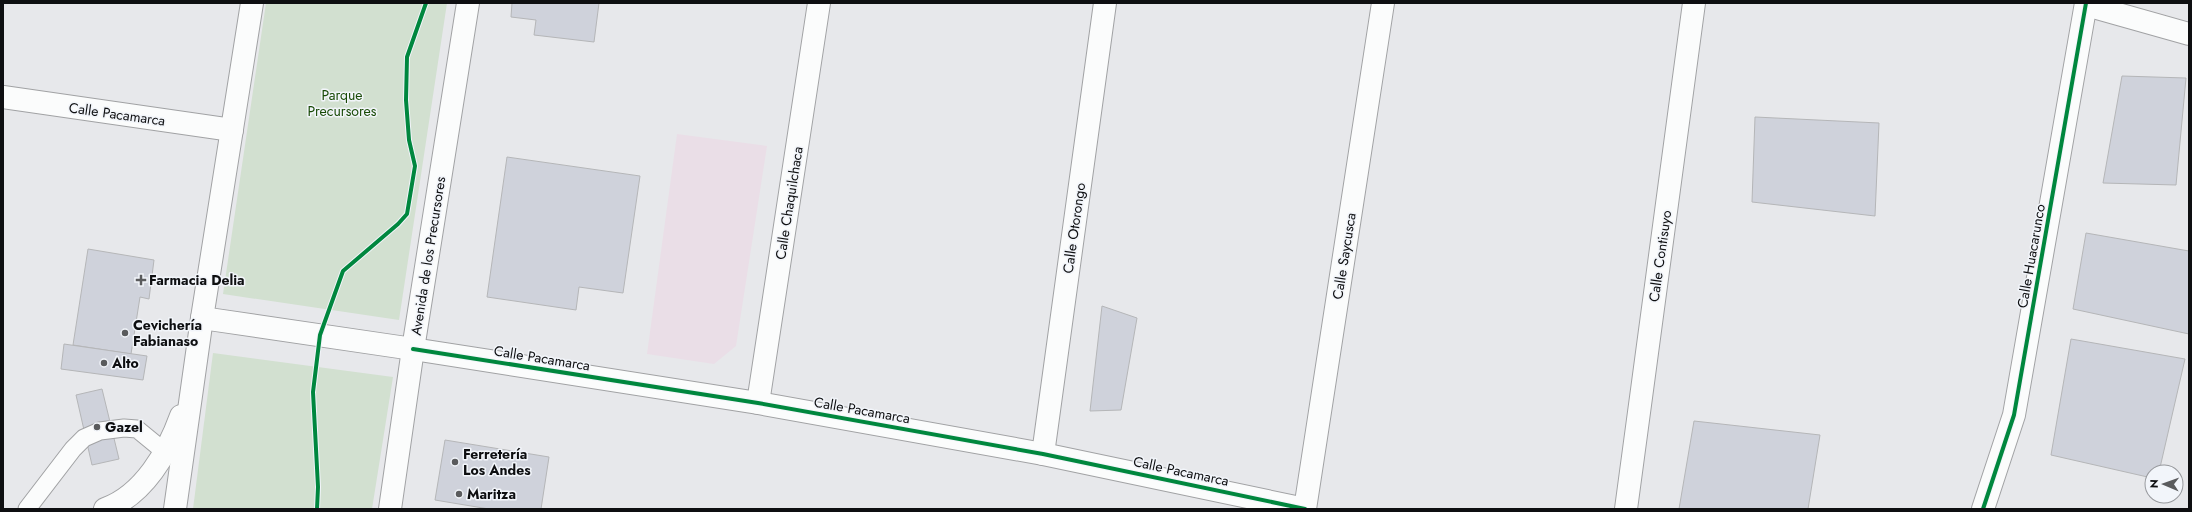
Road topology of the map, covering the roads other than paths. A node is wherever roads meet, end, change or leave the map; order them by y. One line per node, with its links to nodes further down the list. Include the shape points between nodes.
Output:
1 (252, 3): 10 (street)
2 (468, 3): 12 (street, Avenida de los Precursores)
3 (819, 3): 14 (street, Calle Chaquilchaca)
4 (1105, 3): 16 (street, Calle Otorongo)
5 (1383, 3): 21 (street, Calle Saycusca)
6 (1694, 3): 22 (street, Calle Contisuyo)
7 (2086, 4): 8 (street); 23 (street, Calle Huacarunco, via 2014,415)
8 (2189, 34)
9 (3, 97): 10 (street, Calle Pacamarca)
10 (232, 130): 11 (street)
11 (202, 318): 12 (street, Calle Pacamarca); 13 (street)
12 (413, 349): 14 (street, Calle Pacamarca); 20 (street, Avenida de los Precursores)
13 (194, 377): 15 (street); 19 (street)
14 (758, 403): 16 (street, Calle Pacamarca)
15 (165, 452): 17 (lane, via 137,429 100,431 84,438 73,449); 18 (street, via 149,475 130,495)
16 (1043, 454): 21 (street, Calle Pacamarca)
17 (27, 509)
18 (105, 509)
19 (175, 509)
20 (390, 509)
21 (1305, 509)
22 (1626, 509)
23 (1983, 509)

